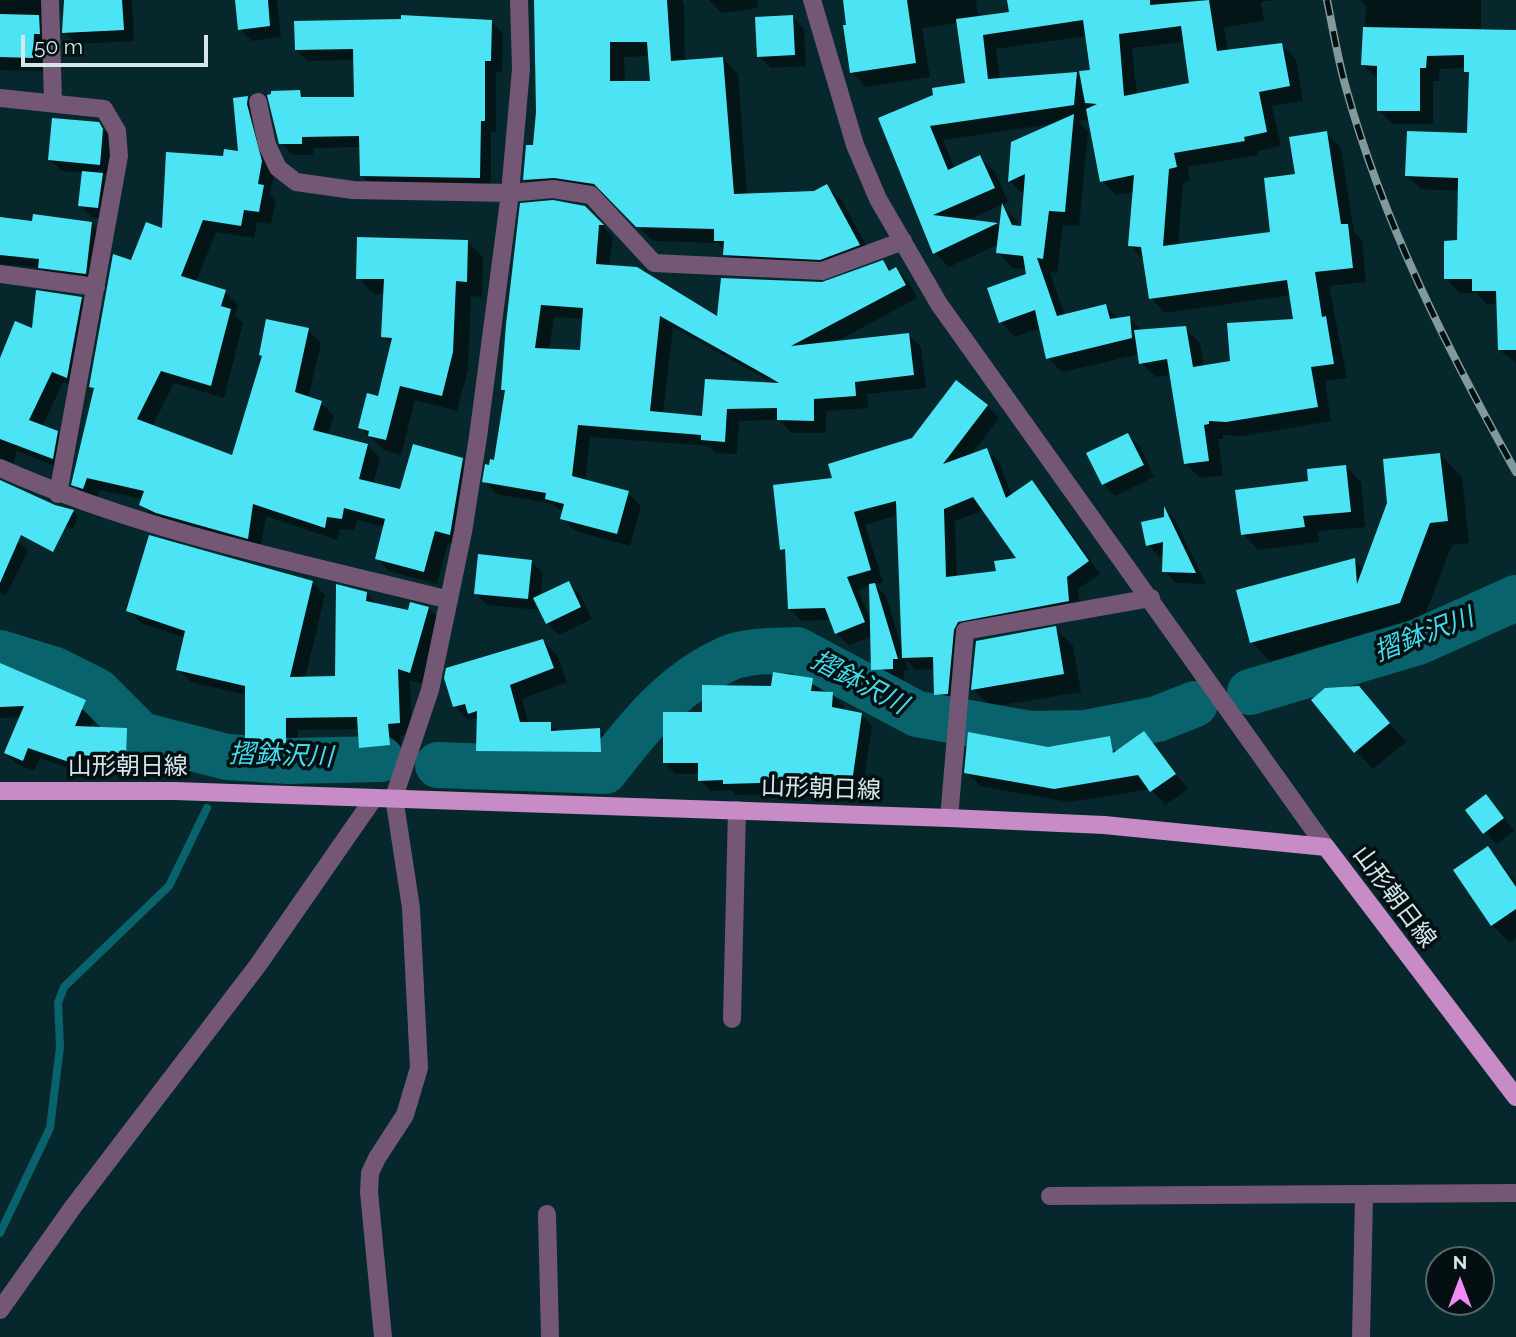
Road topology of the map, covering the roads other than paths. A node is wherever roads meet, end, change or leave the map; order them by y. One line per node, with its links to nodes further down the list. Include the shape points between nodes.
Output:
1 (50, 0): 5 (street)
2 (519, 0): 7 (street, via 520,69)
3 (812, 0): 8 (street, via 855,145 878,199)
4 (0, 98): 5 (street)
5 (53, 101): 10 (street, via 104,109 117,131 119,156)
6 (258, 102): 7 (street, via 267,145 278,168 296,182 353,190)
7 (510, 192): 8 (street, via 552,189 591,195 654,263 822,271); 14 (street, via 478,437)
8 (903, 241): 13 (street, via 939,304)
9 (0, 274): 10 (street)
10 (96, 287): 12 (street)
11 (0, 468): 12 (street)
12 (58, 494): 14 (street, via 141,523)
13 (1151, 598): 19 (street, via 965,631); 20 (street)
14 (449, 600): 16 (street, via 430,690)
15 (0, 791): 17 (main road, 山形朝日線)
16 (394, 797): 17 (main road, 山形朝日線); 18 (main road, 山形朝日線); 28 (street, via 411,908 419,1068 405,1115 370,1173)
17 (374, 798): 27 (street, via 258,965)
18 (737, 810): 19 (main road, 山形朝日線); 21 (street)
19 (950, 818): 20 (main road, 山形朝日線, via 1104,825)
20 (1326, 846): 22 (main road, 山形朝日線)
21 (732, 1019)
22 (1516, 1097)
23 (1516, 1194): 25 (street)
24 (1050, 1196): 25 (street)
25 (1364, 1196): 30 (street)
26 (547, 1214): 29 (street)
27 (0, 1310)
28 (383, 1337)
29 (550, 1337)
30 (1361, 1337)

